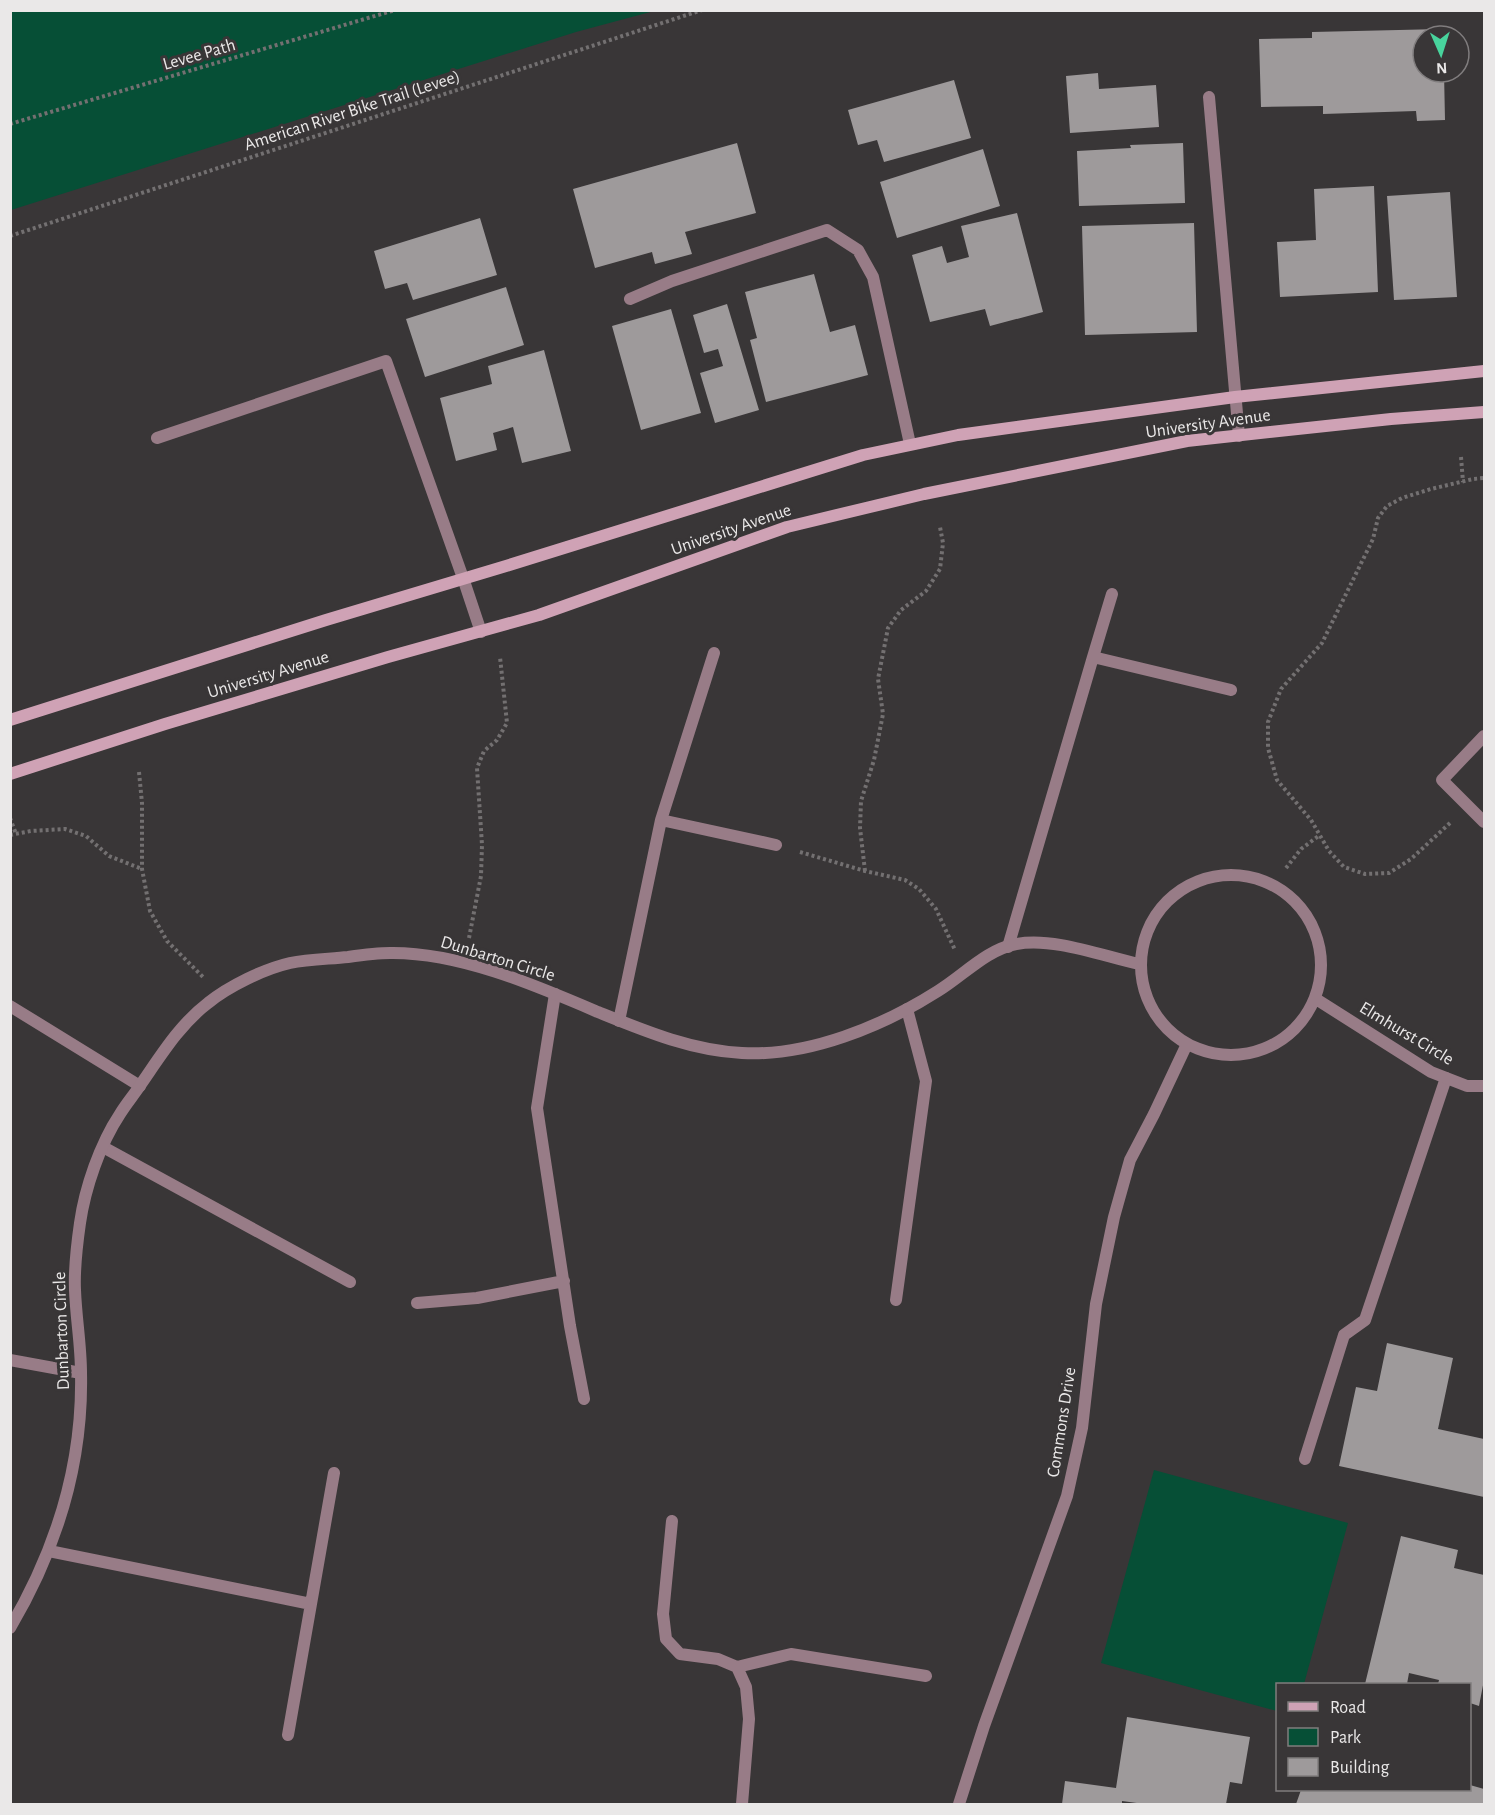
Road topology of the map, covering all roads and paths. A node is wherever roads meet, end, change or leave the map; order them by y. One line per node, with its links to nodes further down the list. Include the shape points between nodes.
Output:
1 (395, 10): 4 (path, Levee Path)
2 (702, 10): 5 (path, American River Bike Trail (Levee))
3 (1209, 97): 8 (street)
4 (10, 124)
5 (10, 236)
6 (630, 298): 12 (street, via 827,230 858,250 873,277)
7 (1485, 371): 8 (street, University Avenue)
8 (1235, 397): 10 (street); 12 (street, University Avenue)
9 (1485, 412): 10 (street, University Avenue)
10 (1239, 436): 19 (street, University Avenue, via 1186,441 787,527)
11 (157, 438): 17 (street, via 386,361)
12 (910, 444): 17 (street, University Avenue)
13 (1461, 457): 15 (path)
14 (1485, 478): 15 (path)
15 (1463, 482): 33 (path, via 1402,498 1388,506 1378,518 1372,539 1322,643 1281,689 1276,700 1268,722 1268,748 1277,780)
16 (940, 527): 37 (path, via 940,569 926,591 901,610 888,628 878,679 883,714 861,801)
17 (464, 578): 19 (street); 24 (street, University Avenue)
18 (1112, 594): 22 (street)
19 (481, 632): 27 (street, University Avenue, via 165,724)
20 (714, 653): 30 (street)
21 (500, 657): 39 (path, via 507,723 497,740 484,750 477,768 481,876)
22 (1093, 657): 23 (street); 38 (street)
23 (1231, 690)
24 (10, 720)
25 (1485, 736): 28 (street, via 1442,780)
26 (139, 772): 36 (path)
27 (10, 774)
28 (1468, 805): 31 (street); 33 (path, via 1411,859 1389,873 1365,874 1344,867)
29 (10, 818): 32 (path)
30 (661, 820): 34 (street); 47 (street)
31 (1485, 822)
32 (13, 835): 36 (path, via 65,829 86,836 109,856)
33 (1320, 835): 35 (path, via 1301,849)
34 (776, 845): 37 (path)
35 (1286, 868)
36 (142, 869): 43 (path, via 150,911 166,941)
37 (865, 871): 41 (path, via 905,880 919,889 936,909)
38 (1008, 947): 40 (street, Dunbarton Circle, via 1034,942); 41 (street, Dunbarton Circle, via 992,952)
39 (464, 963): 42 (street, Dunbarton Circle); 43 (street, Dunbarton Circle, via 388,952 290,963 242,981)
40 (1139, 964): 44 (street, via 1145,933 1162,906 1186,886 1216,875 1248,876 1278,887 1302,908 1317,936 1322,967); 48 (street, via 1152,1011 1167,1030)
41 (965, 972): 46 (street, Dunbarton Circle)
42 (555, 994): 47 (street, Dunbarton Circle); 54 (street, via 537,1108)
43 (220, 995): 50 (street, Dunbarton Circle, via 174,1036)
44 (1316, 999): 48 (street, via 1295,1030 1262,1050 1224,1056); 49 (street, Elmhurst Circle)
45 (10, 1006): 50 (street)
46 (906, 1009): 47 (street, Dunbarton Circle, via 870,1028 782,1052 708,1050); 55 (street, via 926,1081)
47 (619, 1021)
48 (1187, 1044): 70 (street, Commons Drive, via 1130,1160 1096,1304 1082,1428 1067,1496)
49 (1446, 1078): 51 (street, Elmhurst Circle, via 1467,1086); 60 (street, via 1365,1320 1344,1335)
50 (140, 1086): 52 (street, Dunbarton Circle, via 118,1116)
51 (1485, 1086)
52 (103, 1147): 53 (street); 58 (street, Dunbarton Circle, via 80,1223 75,1286)
53 (350, 1281)
54 (564, 1281): 56 (street, via 477,1298); 59 (street)
55 (897, 1300)
56 (417, 1303)
57 (10, 1360): 58 (street)
58 (81, 1373): 63 (street, Dunbarton Circle, via 80,1424 68,1490)
59 (584, 1399)
60 (1305, 1459)
61 (334, 1473): 64 (street)
62 (672, 1521): 66 (street, via 663,1614 666,1639 680,1654 718,1659)
63 (49, 1551): 64 (street); 65 (street, Dunbarton Circle)
64 (311, 1604): 68 (street)
65 (10, 1628)
66 (737, 1667): 67 (street, via 791,1653); 69 (street, via 746,1688 748,1719)
67 (926, 1676)
68 (288, 1735)
69 (742, 1804)
70 (959, 1804)

